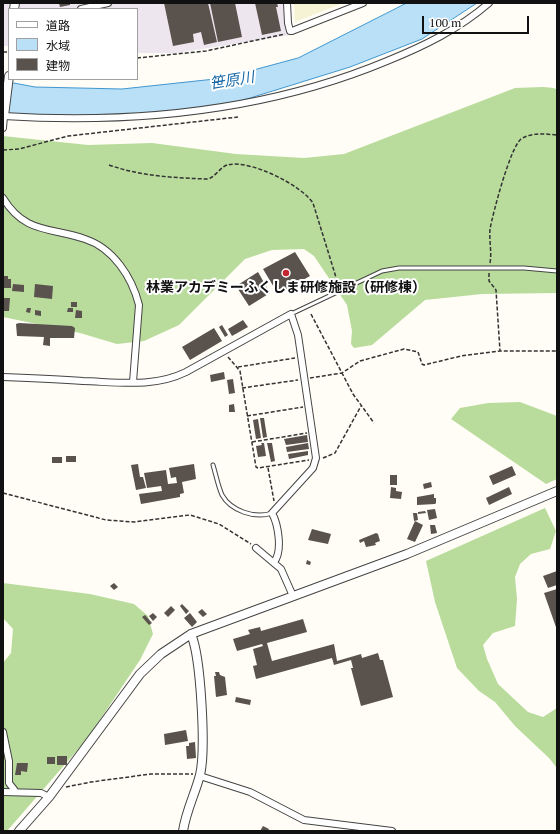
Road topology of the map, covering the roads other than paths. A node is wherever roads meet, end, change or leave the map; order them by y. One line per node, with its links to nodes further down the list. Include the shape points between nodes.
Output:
1 (108, 3): 5 (street)
2 (287, 3): 3 (street, via 290,31)
3 (363, 3)
4 (490, 3): 7 (street, via 469,20 413,50 314,87 274,97 230,106 130,116 91,118)
5 (86, 8)
6 (8, 80): 7 (street)
7 (4, 114): 8 (street)
8 (3, 128)
9 (3, 198): 13 (street, via 17,217 34,227 96,244 107,250 121,266 136,293 139,305)
10 (557, 271): 11 (lane, via 400,268 382,271)
11 (291, 314): 13 (street, via 175,377); 16 (street, via 296,326 316,459 310,471)
12 (3, 377): 13 (street)
13 (134, 382)
14 (213, 465): 16 (lane, via 222,494 233,507 257,515)
15 (557, 491): 19 (street, via 407,554)
16 (273, 511): 18 (street, via 278,547 278,556)
17 (256, 548): 18 (street)
18 (274, 562): 19 (street, via 283,572)
19 (293, 596): 20 (street)
20 (191, 634): 22 (street, via 200,692); 25 (street, via 161,654 140,674)
21 (3, 732): 24 (street, via 9,761 9,783)
22 (200, 776): 27 (street, via 187,809); 28 (street, via 250,792 304,820)
23 (3, 792): 24 (street)
24 (16, 792): 25 (street, via 43,793)
25 (49, 797): 26 (street)
26 (19, 831)
27 (184, 831)
28 (392, 831)

